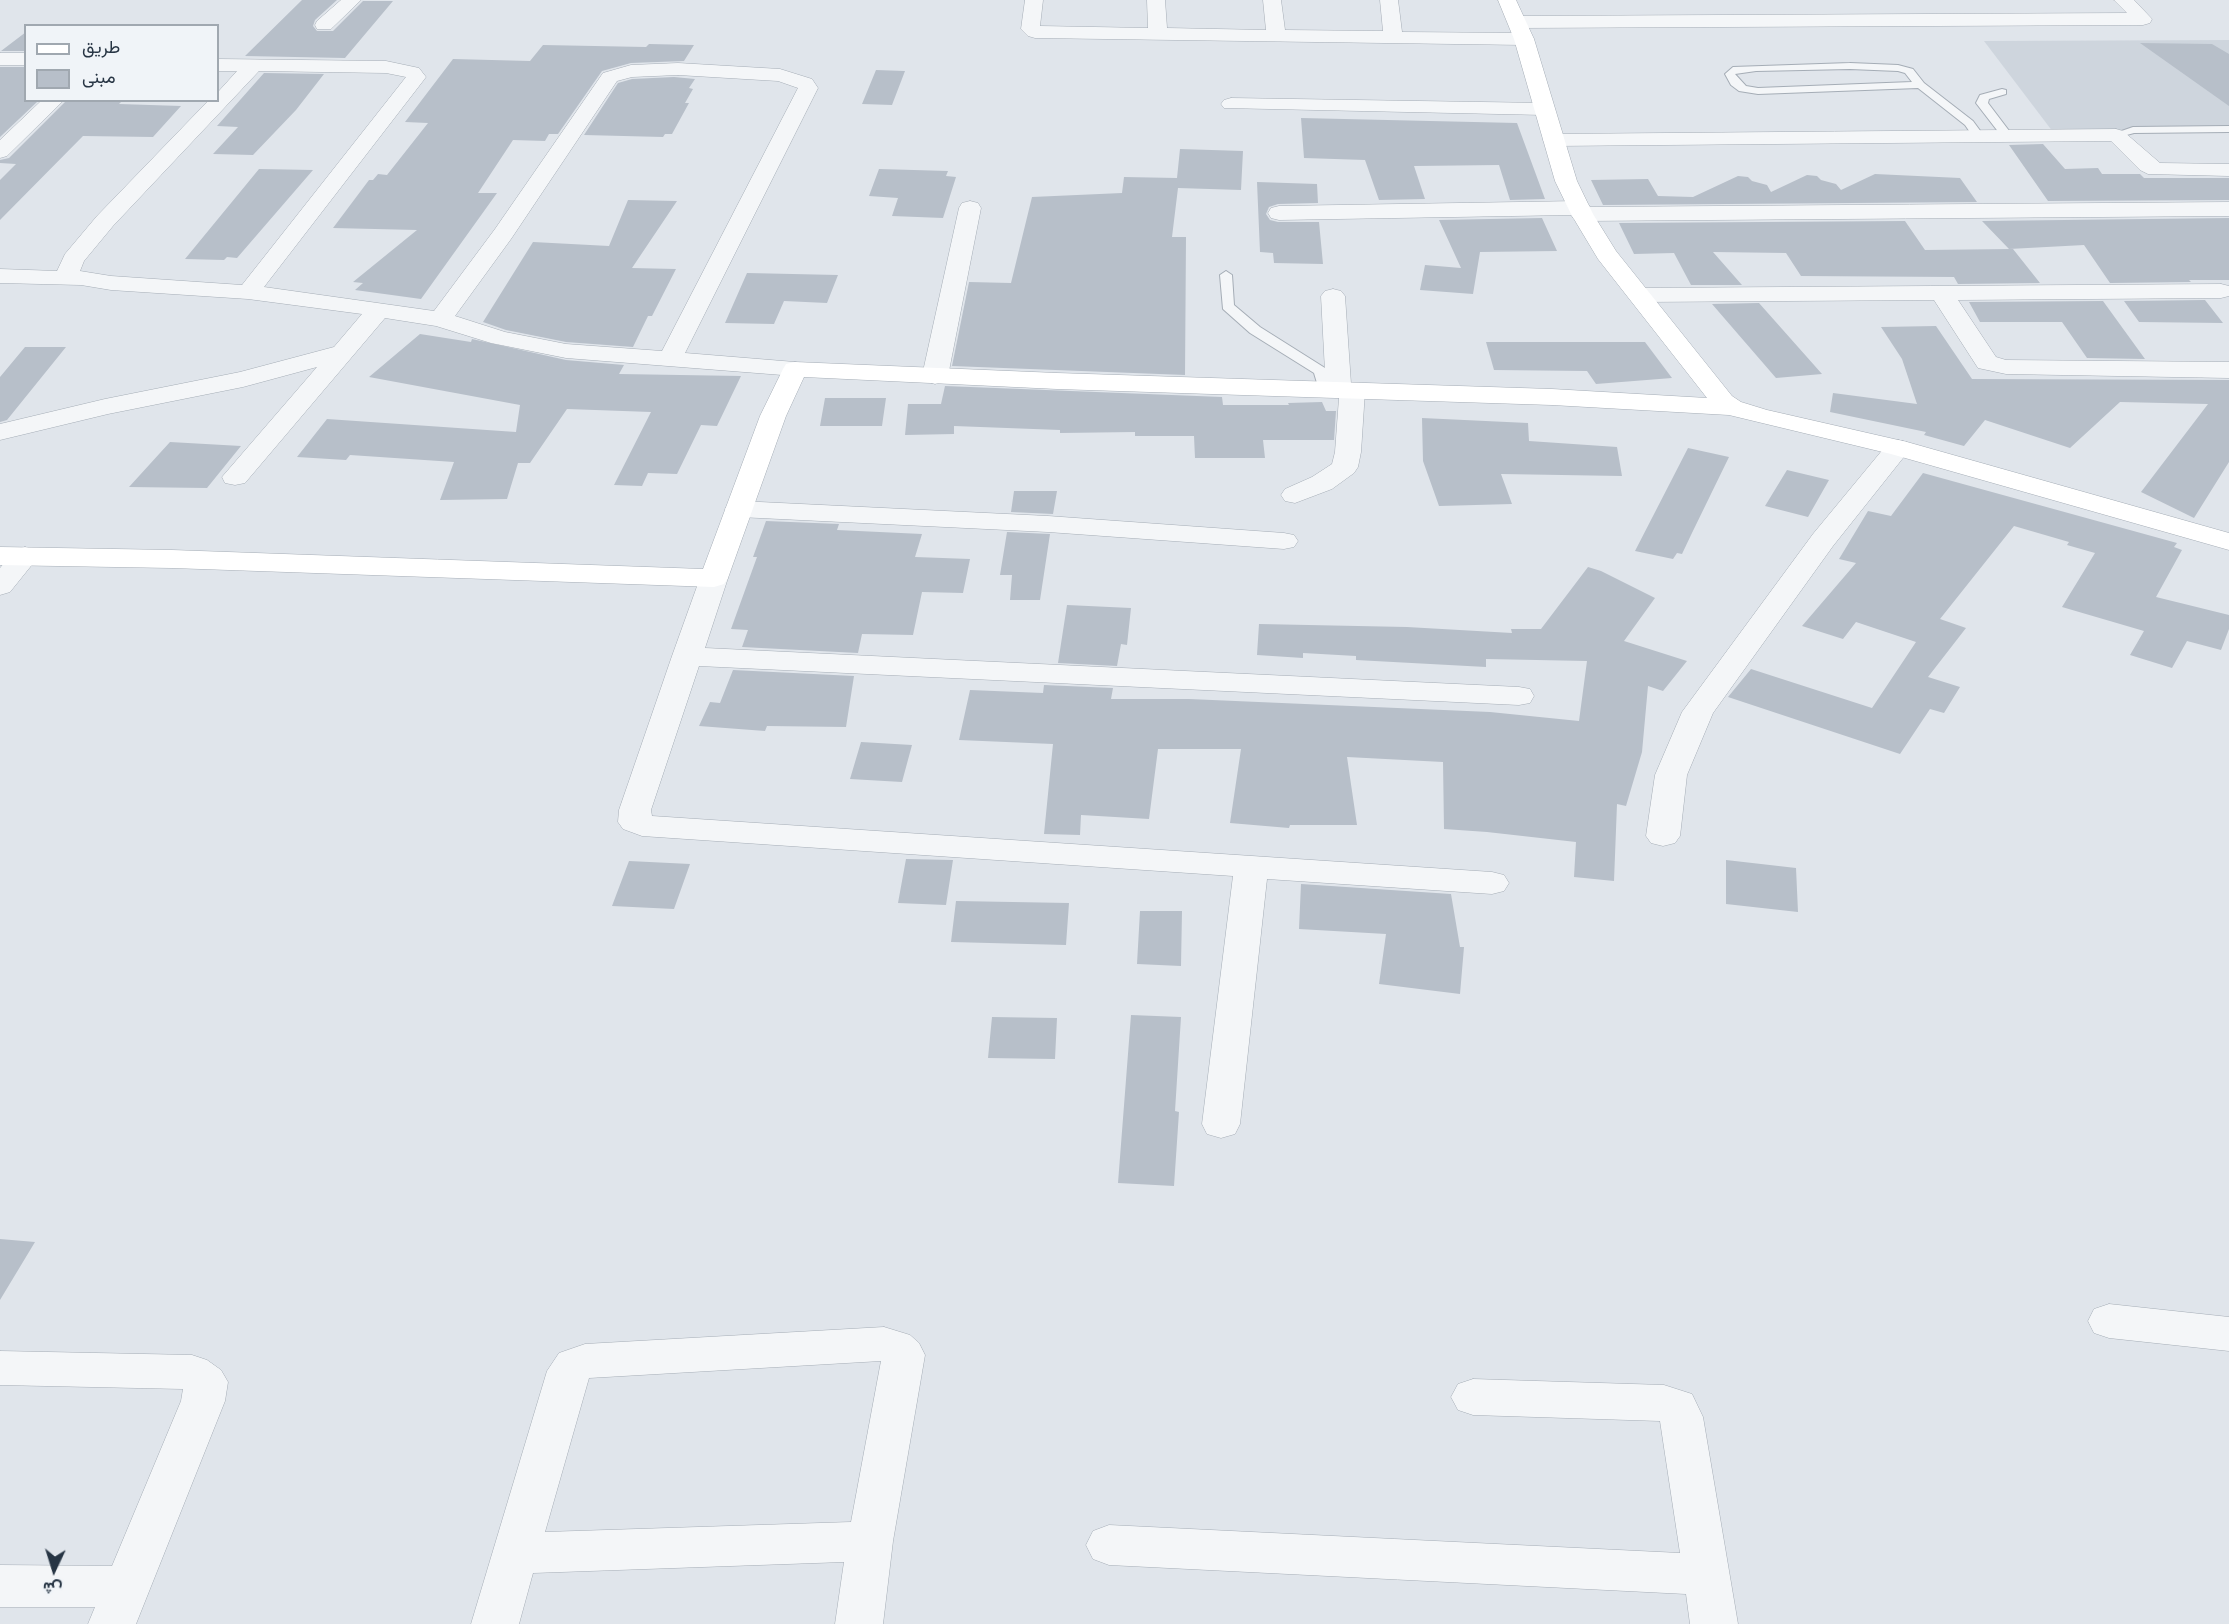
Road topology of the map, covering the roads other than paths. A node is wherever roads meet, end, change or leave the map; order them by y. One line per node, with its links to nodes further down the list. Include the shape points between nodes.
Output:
1 (352, 0): 8 (street)
2 (1034, 0): 10 (street, via 1032,32)
3 (1156, 0): 10 (street)
4 (1272, 0): 11 (street)
5 (1389, 0): 12 (street)
6 (1507, 0): 9 (street)
7 (2123, 0): 9 (street, via 2143,19)
8 (324, 25)
9 (1520, 30): 12 (street); 23 (street)
10 (1158, 34): 11 (street)
11 (1276, 35): 12 (street)
12 (1393, 37)
13 (0, 58): 14 (street)
14 (24, 59)
15 (219, 65): 16 (street)
16 (252, 66): 19 (street); 38 (street, via 386,67 406,70 416,77)
17 (1920, 85): 17 (lane, via 1909,71 1875,67 1756,68 1733,70 1730,74 1743,89 1758,91); 26 (lane, via 1969,123)
18 (2002, 92): 27 (lane, via 1984,97 1982,103)
19 (219, 101)
20 (52, 102): 29 (street)
21 (218, 102): 37 (street, via 73,259 68,272)
22 (1232, 104): 23 (street)
23 (1544, 109): 28 (street)
24 (2229, 129): 25 (lane, via 2133,130)
25 (2116, 135): 27 (street); 30 (street, via 2156,169)
26 (1978, 136): 27 (street); 28 (street)
27 (2007, 136)
28 (1553, 140): 33 (street)
29 (0, 152)
30 (2229, 170)
31 (970, 208): 49 (street)
32 (2229, 209): 33 (street)
33 (1581, 211): 34 (street); 40 (street, via 1606,254)
34 (1279, 213)
35 (1226, 275): 50 (lane, via 1228,306 1255,330 1320,371)
36 (0, 276): 37 (street)
37 (76, 279): 38 (street)
38 (248, 292): 43 (street)
39 (1941, 292): 40 (street); 42 (street); 48 (street, via 1987,363)
40 (1640, 295): 51 (street, via 1716,394)
41 (1333, 296): 50 (street)
42 (2226, 296)
43 (379, 310): 44 (street); 45 (street)
44 (440, 320): 46 (street, via 544,348); 46 (street, via 610,77 631,71 678,69 780,75 805,82 808,88)
45 (343, 352): 52 (street, via 243,379); 54 (street)
46 (670, 359): 47 (street)
47 (795, 369): 49 (street); 56 (street)
48 (2229, 370)
49 (934, 375): 50 (street)
50 (1338, 390): 51 (street); 55 (street, via 1348,452 1345,467)
51 (1732, 407): 53 (street)
52 (0, 432)
53 (1898, 448): 58 (street); 64 (street, via 1824,540 1698,712 1671,775)
54 (235, 477)
55 (1295, 495)
56 (739, 509): 57 (street, via 1048,524); 60 (street)
57 (1284, 541)
58 (2229, 542)
59 (13, 556): 60 (street); 61 (street)
60 (714, 578): 62 (street)
61 (0, 586)
62 (687, 656): 63 (street); 65 (street, via 635,810 634,822 642,826)
63 (1519, 696)
64 (1664, 836)
65 (1251, 866): 66 (street); 67 (street)
66 (1492, 883)
67 (1221, 1124)
68 (2109, 1320): 69 (street)
69 (2229, 1334)
70 (0, 1368): 77 (street, via 192,1372 206,1382 203,1401)
71 (1473, 1397): 75 (street, via 1665,1403 1677,1407)
72 (870, 1541): 74 (street); 74 (street, via 904,1355 884,1344 585,1361 574,1365 569,1371); 79 (street)
73 (1109, 1545): 75 (street)
74 (517, 1552): 78 (street)
75 (1706, 1575): 80 (street)
76 (0, 1586): 77 (street)
77 (120, 1605)
78 (495, 1624)
79 (859, 1624)
80 (1714, 1624)

